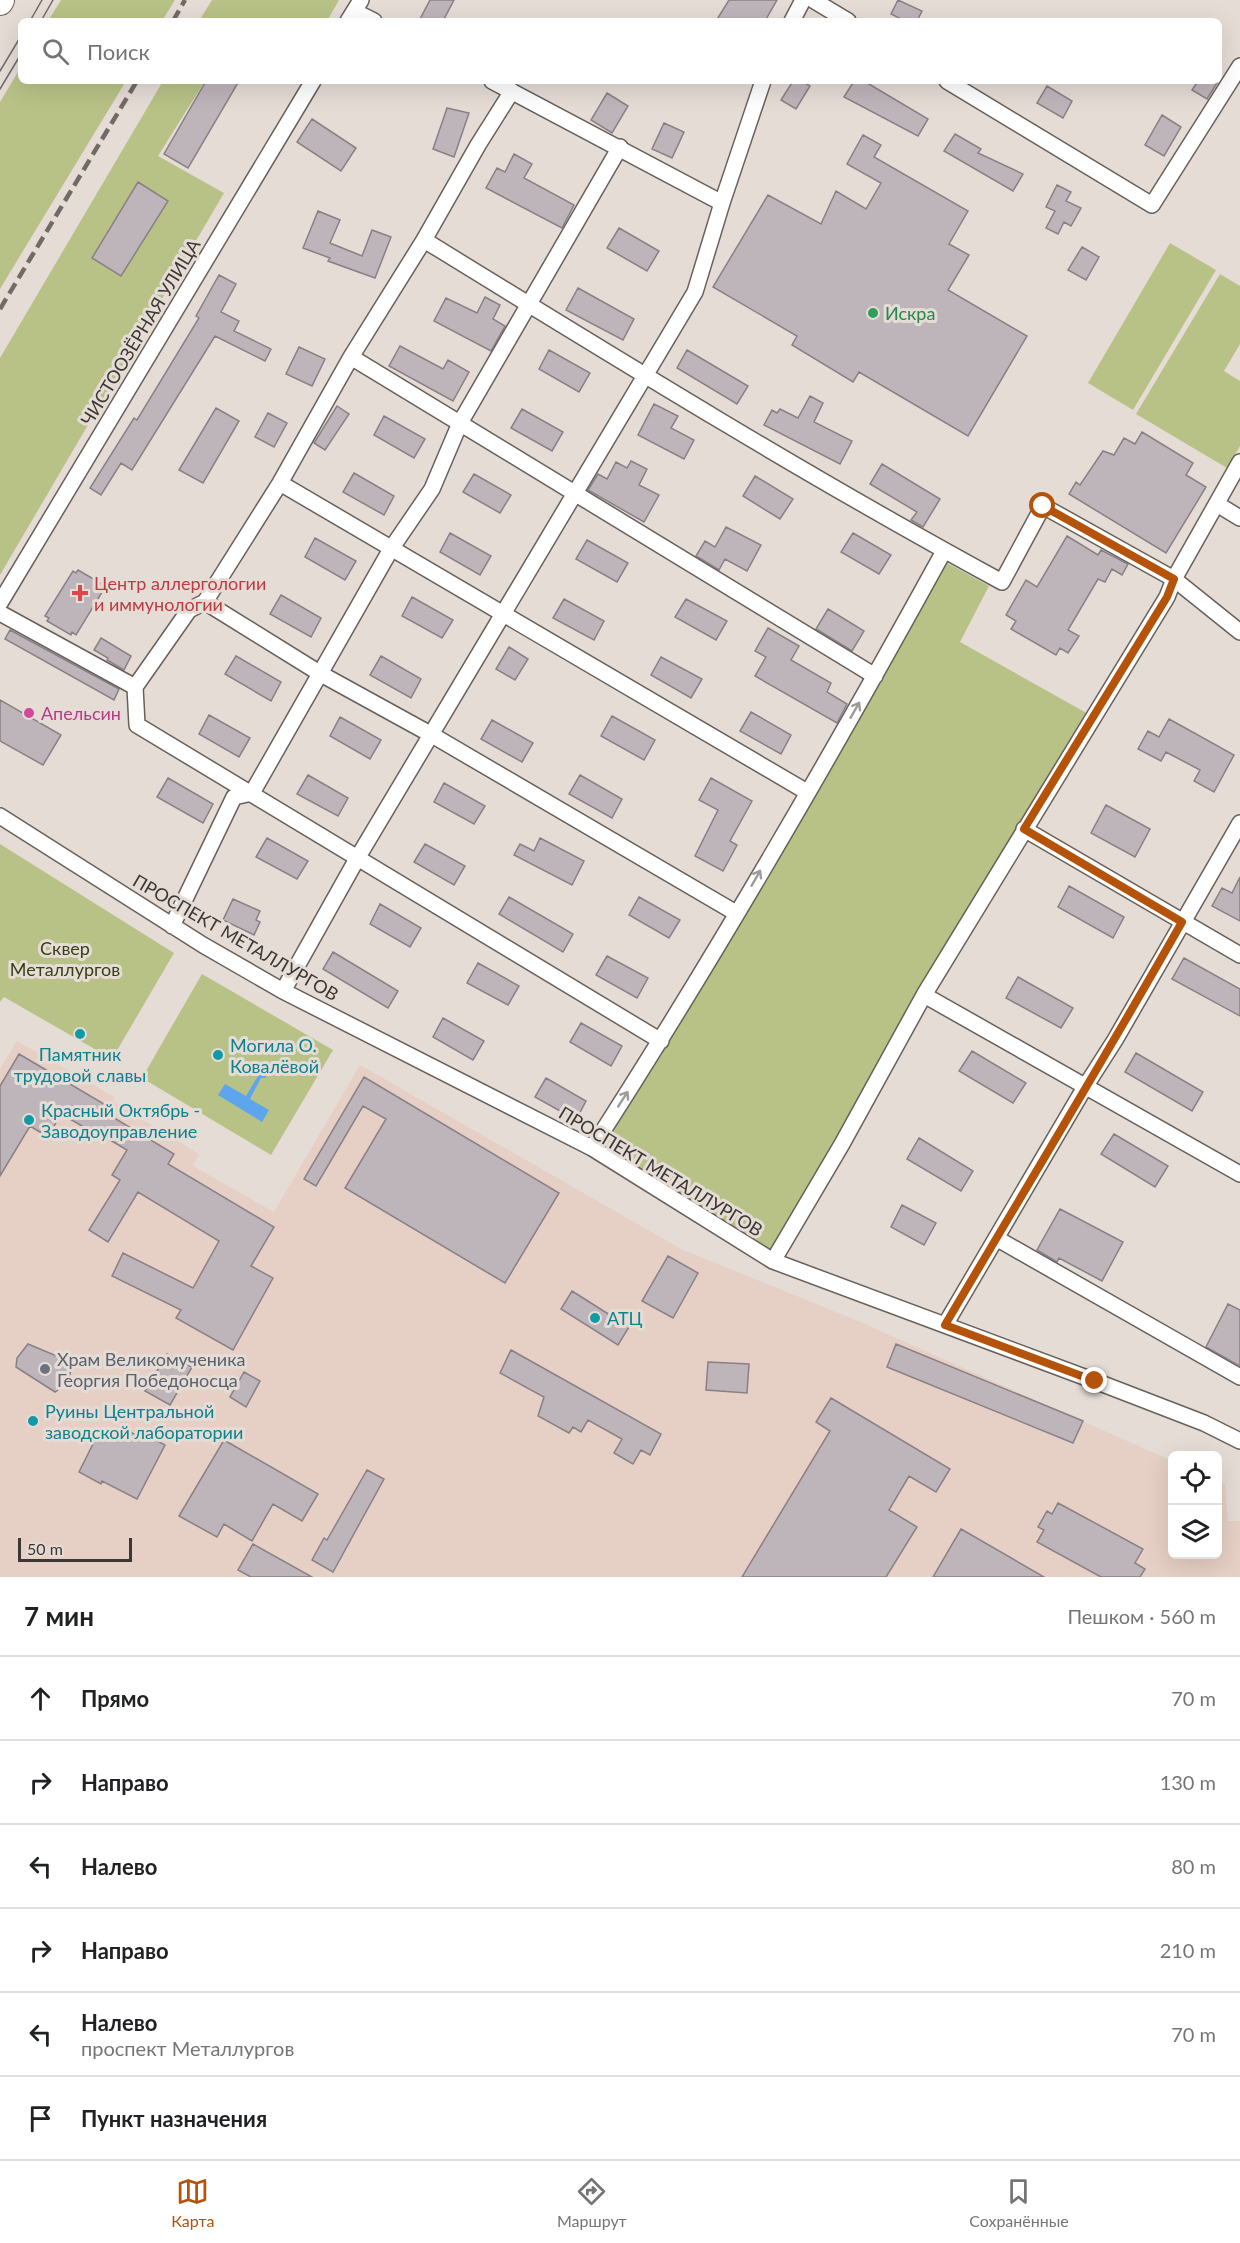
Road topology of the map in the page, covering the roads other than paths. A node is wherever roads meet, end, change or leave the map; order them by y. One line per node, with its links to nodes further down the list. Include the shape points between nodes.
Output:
1 (803, 0): 5 (street)
2 (813, 0): 6 (street)
3 (355, 11): 4 (street)
4 (368, 18)
5 (794, 18)
6 (843, 18)
7 (1239, 72): 11 (street, via 1152,205)
8 (310, 84): 29 (street, ЧИСТООЗЁРНАЯ УЛИЦА)
9 (498, 84): 12 (street)
10 (762, 84): 14 (street)
11 (952, 84)
12 (512, 91): 13 (street); 15 (street)
13 (620, 147): 14 (street); 16 (street)
14 (722, 202): 18 (street, via 695,292)
15 (424, 240): 16 (street); 17 (street)
16 (529, 304): 18 (street); 19 (street)
17 (351, 357): 19 (street); 21 (street)
18 (645, 376): 22 (street); 26 (street)
19 (460, 423): 22 (street); 25 (street, via 432,489)
20 (1240, 462): 23 (street)
21 (280, 483): 25 (street); 28 (street)
22 (576, 494): 31 (street); 34 (street)
23 (1216, 504): 24 (street); 27 (street)
24 (1240, 518)
25 (391, 549): 31 (street); 33 (street)
26 (944, 551): 27 (street, via 1002,582 1043,506); 34 (street)
27 (1174, 579): 32 (street); 41 (street, via 1167,597)
28 (205, 602): 33 (street); 35 (street, via 189,610)
29 (0, 603)
30 (0, 613): 35 (street)
31 (504, 614): 36 (street); 37 (street)
32 (1240, 632)
33 (321, 674): 36 (street); 38 (street)
34 (875, 676): 37 (street, one-way to 34)
35 (135, 687): 38 (street, via 137,725)
36 (432, 735): 42 (street); 43 (street)
37 (807, 792): 43 (street, one-way to 37)
38 (252, 793): 42 (street); 45 (street, via 234,797)
39 (0, 816): 45 (street, ПРОСПЕКТ МЕТАЛЛУРГОВ)
40 (1240, 823): 44 (street)
41 (1024, 829): 44 (street); 48 (street)
42 (358, 857): 47 (street); 49 (street)
43 (736, 914): 49 (street)
44 (1182, 922): 46 (street); 50 (street)
45 (172, 926): 47 (street, ПРОСПЕКТ МЕТАЛЛУРГОВ)
46 (1240, 955)
47 (283, 991): 51 (street, ПРОСПЕКТ МЕТАЛЛУРГОВ)
48 (924, 995): 50 (street); 54 (street)
49 (661, 1041): 51 (street, one-way to 49)
50 (1085, 1087): 52 (street); 53 (street)
51 (592, 1148): 54 (street, ПРОСПЕКТ МЕТАЛЛУРГОВ)
52 (1239, 1169)
53 (996, 1238): 55 (street); 56 (street)
54 (773, 1261): 55 (street, ПРОСПЕКТ МЕТАЛЛУРГОВ)
55 (945, 1325): 57 (street, ПРОСПЕКТ МЕТАЛЛУРГОВ, via 1204,1423)
56 (1240, 1377)
57 (1240, 1441)

